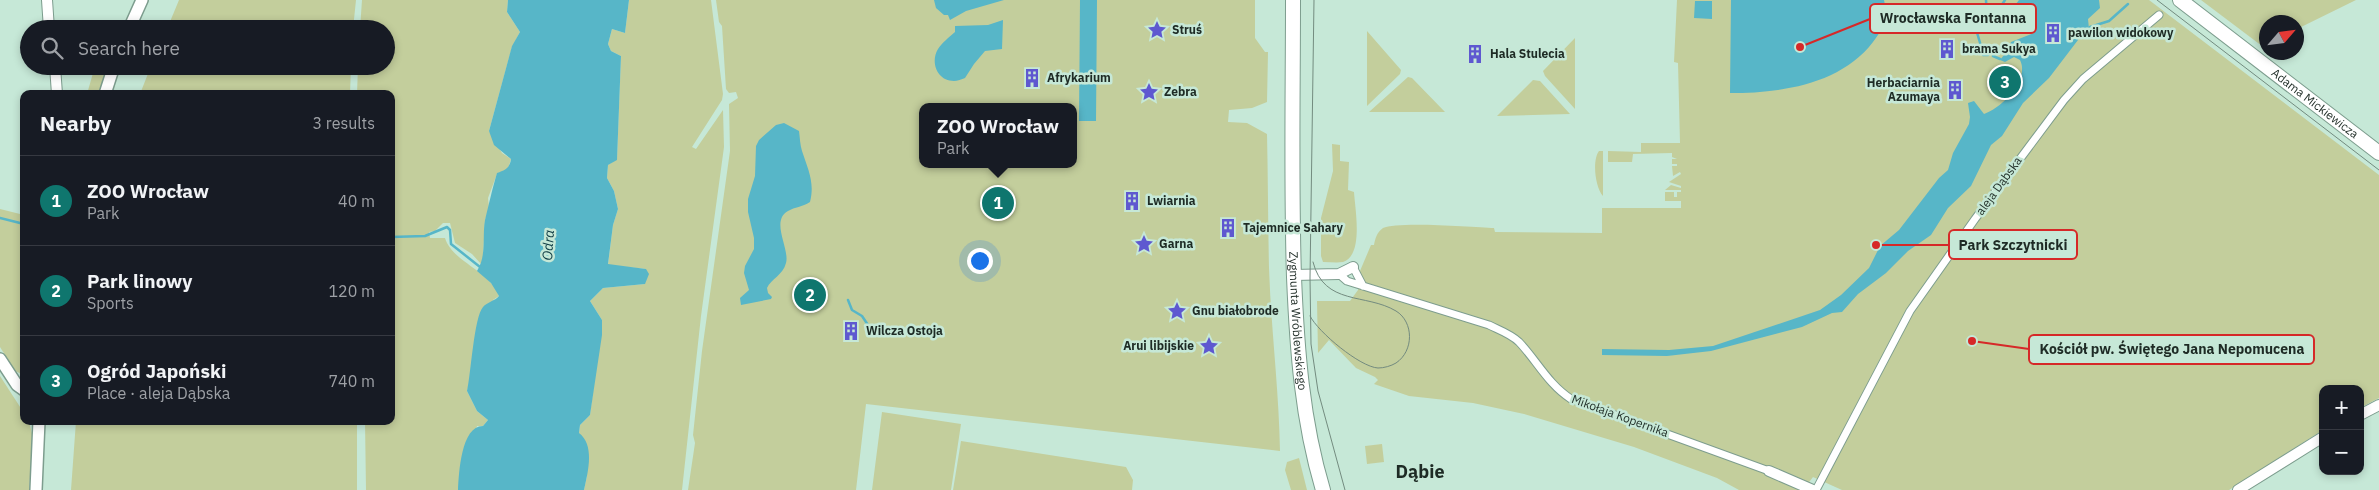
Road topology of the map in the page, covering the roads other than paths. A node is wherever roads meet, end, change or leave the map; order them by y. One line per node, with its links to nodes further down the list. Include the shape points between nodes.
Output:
1 (47, 0): 6 (street)
2 (142, 0): 7 (street)
3 (1293, 0): 15 (main road, Zygmunta Wróblewskiego, via 1291,213)
4 (2180, 0): 12 (main road, Adama Mickiewicza)
5 (2159, 16): 26 (street, aleja Dąbska, via 2083,79 1975,219 1922,292 1893,339)
6 (48, 20)
7 (133, 20)
8 (56, 75): 10 (street)
9 (111, 75): 11 (street)
10 (57, 90)
11 (106, 90)
12 (2379, 153)
13 (1353, 268): 14 (street, Mikołaja Kopernika); 16 (street, Mikołaja Kopernika)
14 (1339, 274): 15 (street, Mikołaja Kopernika); 16 (street, Mikołaja Kopernika, via 1347,281)
15 (1294, 275): 25 (main road, Zygmunta Wróblewskiego, via 1298,364)
16 (1363, 286): 23 (street, Mikołaja Kopernika, via 1489,325 1518,342 1557,390 1571,399)
17 (0, 359): 18 (street)
18 (20, 387)
19 (2379, 405): 20 (street)
20 (2364, 413)
21 (39, 425): 24 (street)
22 (2319, 439): 27 (street)
23 (1769, 471): 26 (street, Mikołaja Kopernika)
24 (36, 490)
25 (1323, 490)
26 (1814, 490)
27 (2238, 490)

